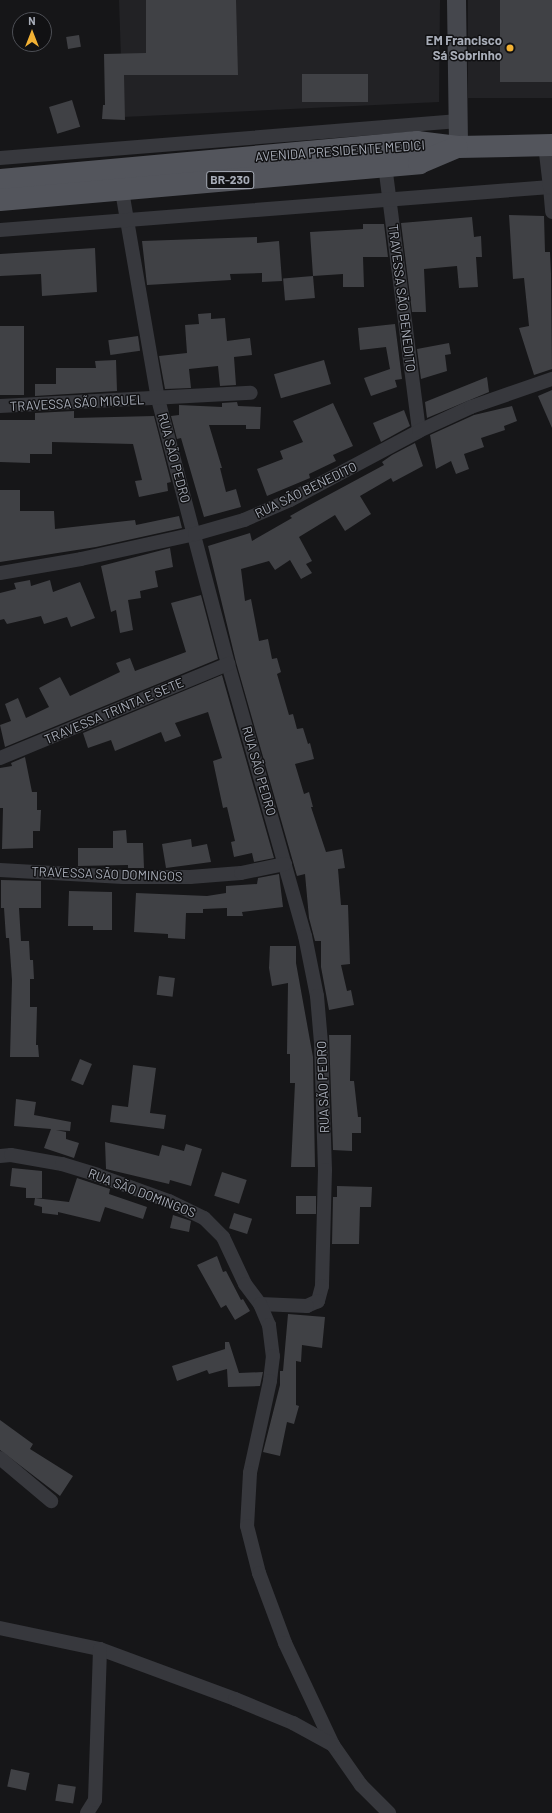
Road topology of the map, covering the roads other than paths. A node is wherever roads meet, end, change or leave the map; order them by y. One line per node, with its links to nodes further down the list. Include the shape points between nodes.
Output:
1 (456, 0): 2 (street)
2 (456, 121): 4 (street); 5 (street)
3 (549, 145): 4 (main road, BR-230); 8 (street)
4 (458, 147): 6 (main road, AVENIDA PRESIDENTE MEDICI / BR-230, via 419,163); 7 (main road, AVENIDA PRESIDENTE MEDICI / BR-230, via 417,142)
5 (0, 158)
6 (385, 165): 9 (main road, AVENIDA PRESIDENTE MEDICI / BR-230); 10 (street, TRAVESSA SÃO BENEDITO)
7 (0, 180)
8 (551, 187): 10 (street); 12 (street)
9 (122, 191): 11 (main road, AVENIDA PRESIDENTE MEDICI / BR-230); 13 (street, RUA SÃO PEDRO)
10 (389, 199): 13 (street); 19 (street, TRAVESSA SÃO BENEDITO)
11 (0, 200)
12 (552, 212)
13 (128, 218): 14 (street); 17 (street, RUA SÃO PEDRO)
14 (0, 230)
15 (552, 378): 19 (street, RUA SÃO BENEDITO, via 471,406)
16 (251, 393): 17 (street, TRAVESSA SÃO MIGUEL)
17 (158, 399): 18 (street, TRAVESSA SÃO MIGUEL); 20 (street, RUA SÃO PEDRO)
18 (0, 406)
19 (419, 431): 20 (street, RUA SÃO BENEDITO, via 290,500 244,520)
20 (194, 534): 21 (street, RUA SÃO BENEDITO, via 81,559); 22 (street, RUA SÃO PEDRO)
21 (0, 573)
22 (228, 664): 23 (street, TRAVESSA TRINTA E SETE); 24 (street, RUA SÃO PEDRO)
23 (0, 758)
24 (286, 864): 25 (street, TRAVESSA SÃO DOMINGOS, via 241,873 190,878 123,878); 28 (street, RUA SÃO PEDRO, via 305,936 317,996 322,1042 325,1170 322,1286 318,1301 307,1306)
25 (0, 870)
26 (0, 1145): 27 (street, RUA SÃO DOMINGOS)
27 (6, 1156): 28 (street, RUA SÃO DOMINGOS, via 62,1164 169,1201 204,1218 223,1237 245,1284)
28 (260, 1304): 33 (street, RUA SÃO DOMINGOS, via 269,1325 273,1356 250,1472 247,1526 259,1573 285,1643)
29 (0, 1458): 30 (street)
30 (51, 1501)
31 (0, 1628): 32 (street)
32 (100, 1649): 33 (street, via 235,1699 293,1723); 34 (street, via 95,1800)
33 (332, 1745): 35 (street, via 361,1785)
34 (87, 1813)
35 (389, 1813)

